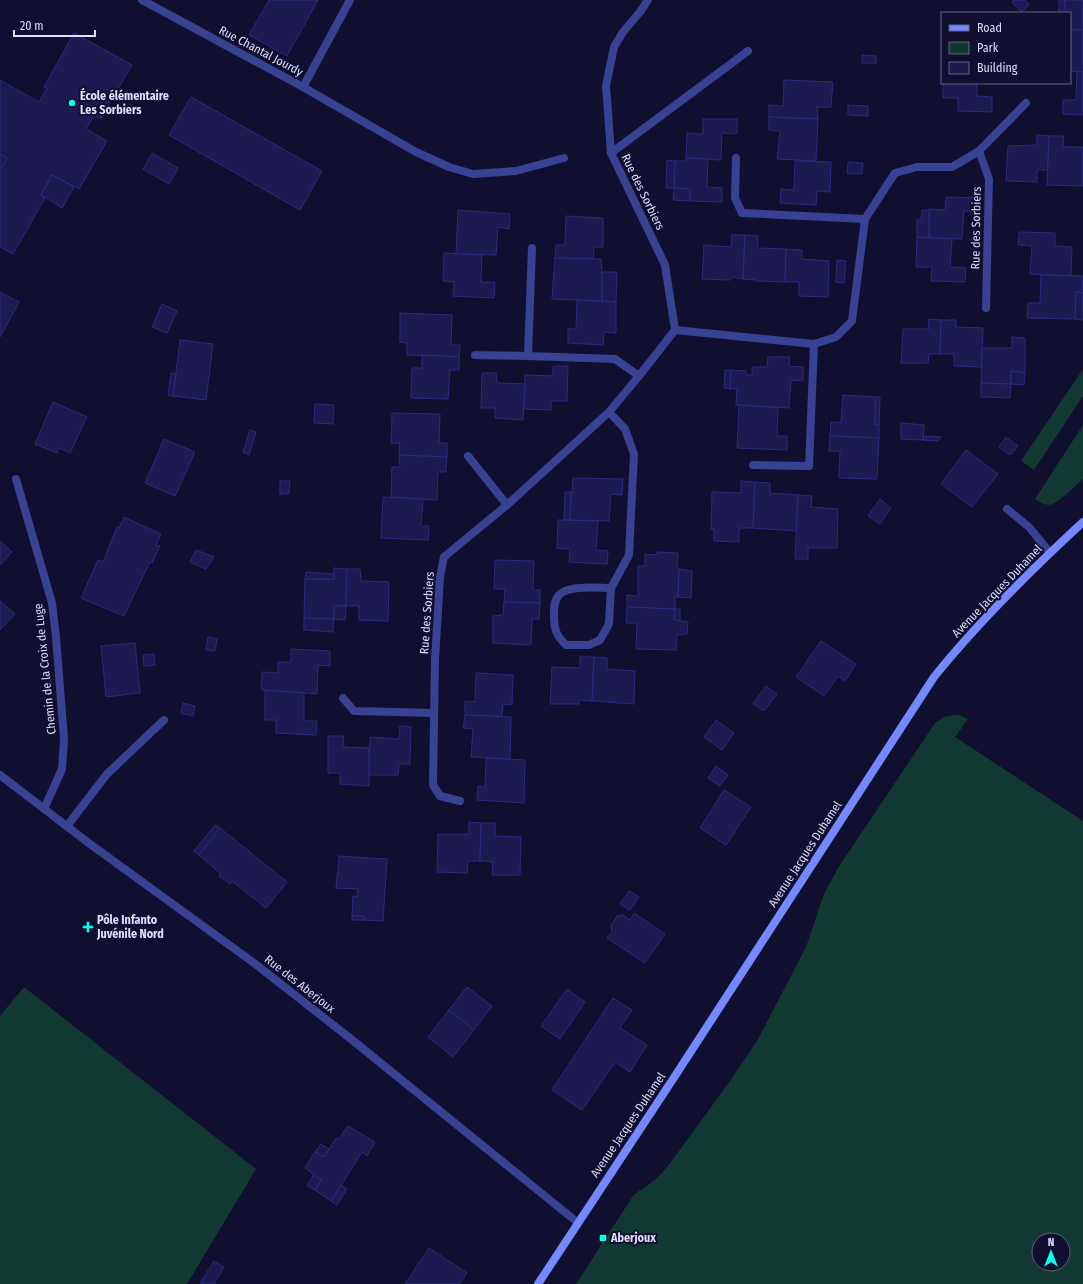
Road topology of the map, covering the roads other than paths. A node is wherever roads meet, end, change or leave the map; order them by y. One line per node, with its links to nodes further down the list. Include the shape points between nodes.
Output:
1 (142, 0): 5 (street, Rue Chantal Jourdy)
2 (350, 0): 5 (street, Rue Chantal Jourdy)
3 (648, 0): 8 (street, Rue des Sorbiers, via 614,47 606,86)
4 (748, 51): 8 (street)
5 (303, 87): 9 (street, via 416,152 449,167 473,174 516,171)
6 (1026, 103): 7 (street)
7 (979, 151): 11 (street, via 952,167 917,167 894,173); 13 (street, Rue des Sorbiers, via 989,179)
8 (611, 153): 14 (street, Rue des Sorbiers, via 665,265)
9 (564, 158)
10 (736, 158): 11 (street, via 735,198 742,213)
11 (865, 218): 15 (street, via 852,321 836,337)
12 (532, 248): 17 (street)
13 (986, 308)
14 (675, 330): 15 (street); 18 (street, Rue des Sorbiers)
15 (814, 344): 21 (street, via 809,466)
16 (475, 355): 17 (street)
17 (528, 356): 18 (street, via 615,359)
18 (639, 376): 19 (street, Rue des Sorbiers)
19 (609, 412): 23 (street, Rue des Sorbiers); 27 (street, via 625,429 634,454 629,555)
20 (468, 456): 23 (street)
21 (753, 465)
22 (16, 479): 33 (street, Chemin de la Croix de Luge, via 52,603 56,637 64,739 62,769)
23 (506, 504): 29 (street, Rue des Sorbiers, via 444,557 440,577)
24 (1007, 509): 26 (street, via 1029,527)
25 (1083, 522): 26 (main road, Avenue Jacques Duhamel)
26 (1050, 553): 35 (main road, Avenue Jacques Duhamel, via 974,629 934,677)
27 (611, 588): 27 (street, via 609,624 600,640 589,645 566,645 554,628 554,604 559,595 571,588)
28 (343, 698): 29 (street, via 354,711)
29 (434, 713): 32 (street, Rue des Sorbiers, via 433,785 440,796)
30 (164, 720): 34 (street, via 107,774)
31 (0, 775): 33 (street, Rue des Aberjoux)
32 (460, 801)
33 (44, 809): 34 (street, Rue des Aberjoux)
34 (67, 826): 35 (street, Rue des Aberjoux, via 254,963)
35 (577, 1222): 36 (main road, Avenue Jacques Duhamel)
36 (538, 1284)

